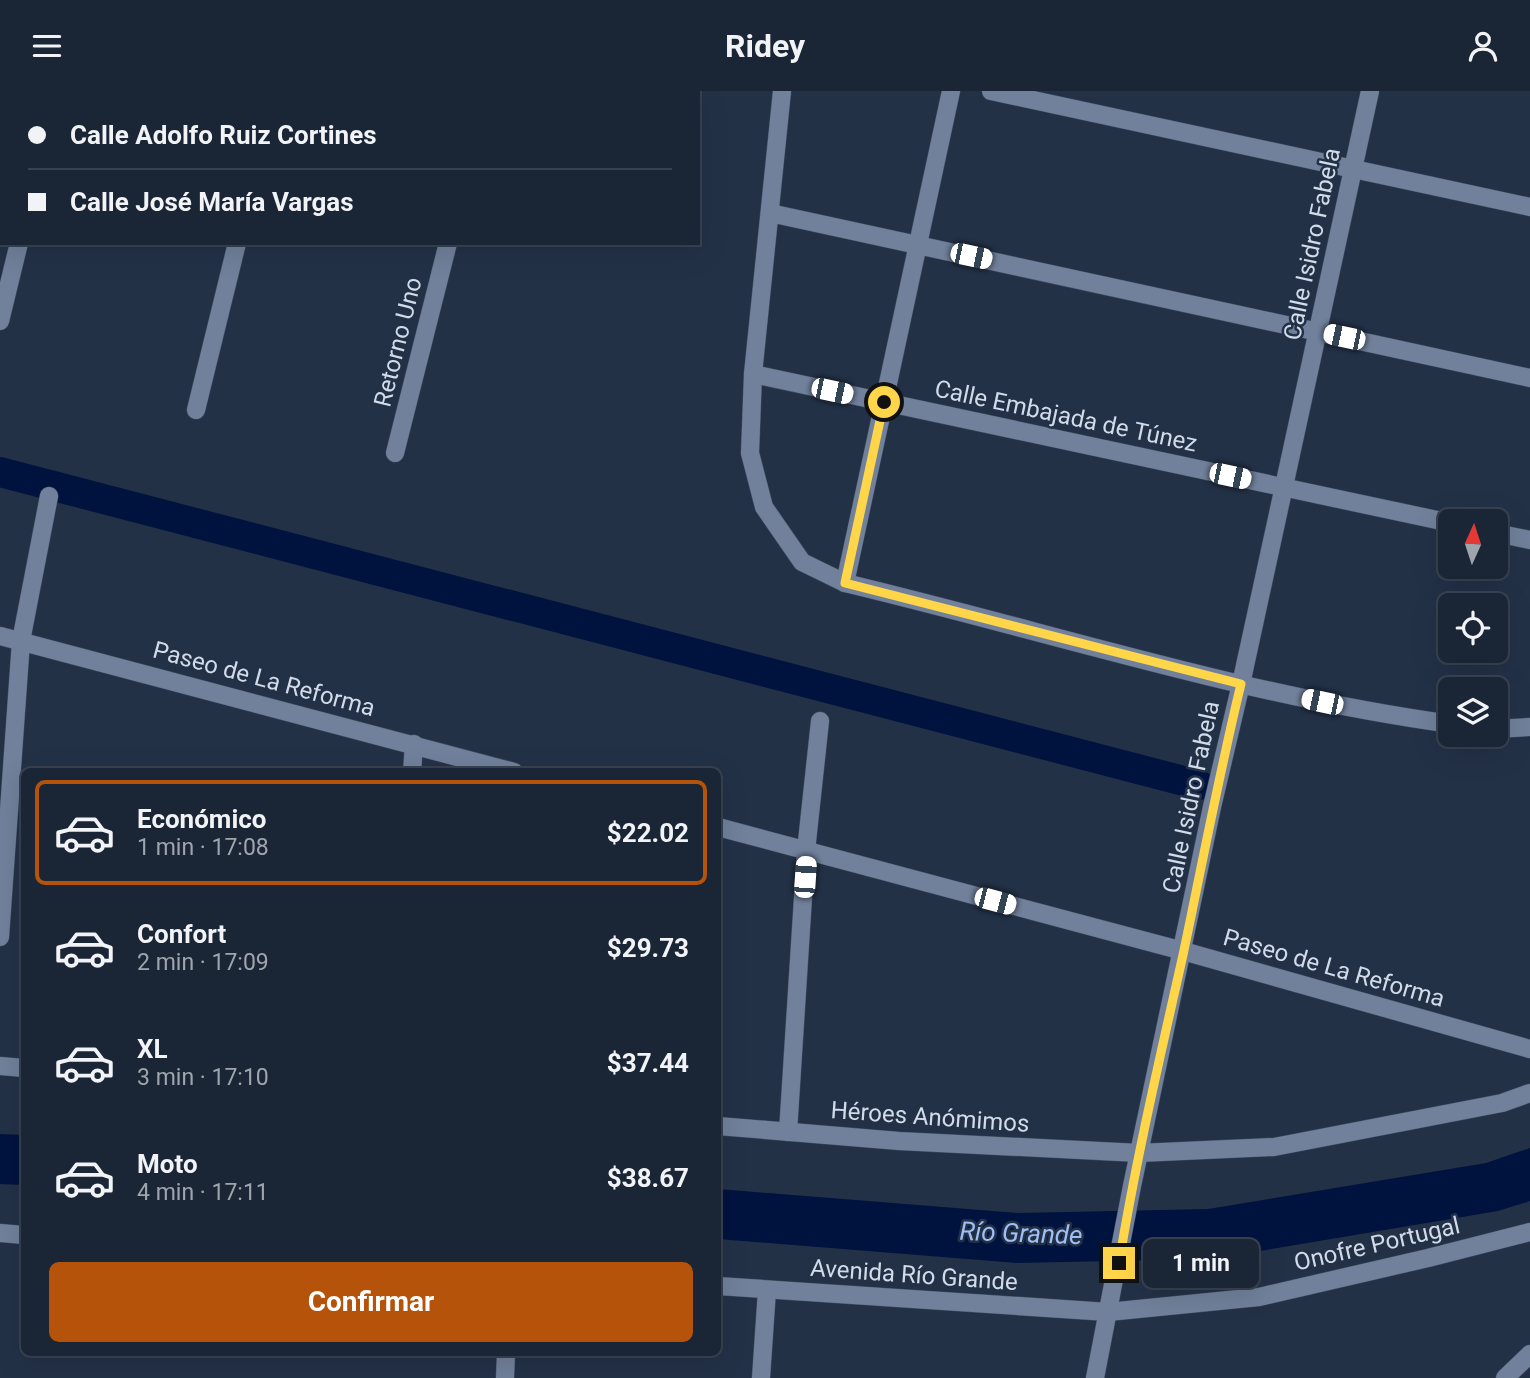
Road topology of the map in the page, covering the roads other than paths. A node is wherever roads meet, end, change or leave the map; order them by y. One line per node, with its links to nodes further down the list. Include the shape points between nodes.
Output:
1 (782, 91): 7 (street)
2 (951, 91): 11 (street)
3 (991, 91): 5 (street)
4 (1370, 91): 5 (street, Calle Isidro Fabela)
5 (1353, 169): 6 (street); 13 (street, Calle Isidro Fabela)
6 (1530, 207)
7 (770, 213): 11 (street); 14 (street)
8 (19, 245): 12 (street)
9 (236, 245): 17 (street)
10 (447, 245): 18 (street, Retorno Uno)
11 (918, 245): 13 (street); 16 (street)
12 (0, 321)
13 (1318, 331): 15 (street); 19 (street, Calle Isidro Fabela)
14 (753, 374): 16 (street, Calle Embajada de Túnez); 24 (street, via 750,453 764,507 802,562)
15 (1530, 378)
16 (884, 402): 19 (street, Calle Embajada de Túnez); 24 (street)
17 (195, 410)
18 (395, 453)
19 (1284, 487): 21 (street, Calle Embajada de Túnez); 27 (street, Calle Isidro Fabela)
20 (49, 496): 26 (street)
21 (1438, 520)
22 (1508, 535): 23 (street)
23 (1530, 540)
24 (845, 583): 27 (street)
25 (0, 636): 26 (street, Paseo de La Reforma)
26 (21, 641): 32 (street, Paseo de La Reforma); 36 (street)
27 (1241, 684): 29 (street, via 1377,714); 39 (street, Calle Isidro Fabela)
28 (820, 721): 37 (street)
29 (1438, 722)
30 (1530, 727): 31 (street)
31 (1508, 728)
32 (414, 744): 33 (street); 34 (street, Paseo de La Reforma)
33 (412, 768)
34 (500, 768)
35 (721, 828): 37 (street, Paseo de La Reforma)
36 (11, 846): 38 (street)
37 (806, 851): 39 (street, Paseo de La Reforma); 45 (street)
38 (0, 937)
39 (1184, 951): 40 (street, Paseo de La Reforma); 46 (street, Calle Isidro Fabela)
40 (1530, 1049)
41 (0, 1066): 42 (street)
42 (21, 1068)
43 (1530, 1093): 46 (street, Héroes Anómimos, via 1502,1103 1274,1147)
44 (721, 1126): 45 (street, Héroes Anómimos)
45 (788, 1132): 46 (street, Héroes Anómimos)
46 (1139, 1153): 52 (street, Calle Isidro Fabela)
47 (1530, 1232): 52 (street, Onofre Portugal, via 1259,1297)
48 (0, 1233): 49 (street)
49 (21, 1235)
50 (721, 1286): 51 (street, Avenida Río Grande)
51 (767, 1290): 52 (street, Avenida Río Grande); 56 (street)
52 (1108, 1312): 57 (street, Calle Isidro Fabela)
53 (1530, 1354): 58 (street)
54 (506, 1356): 55 (street)
55 (505, 1378)
56 (761, 1378)
57 (1095, 1378)
58 (1505, 1378)

